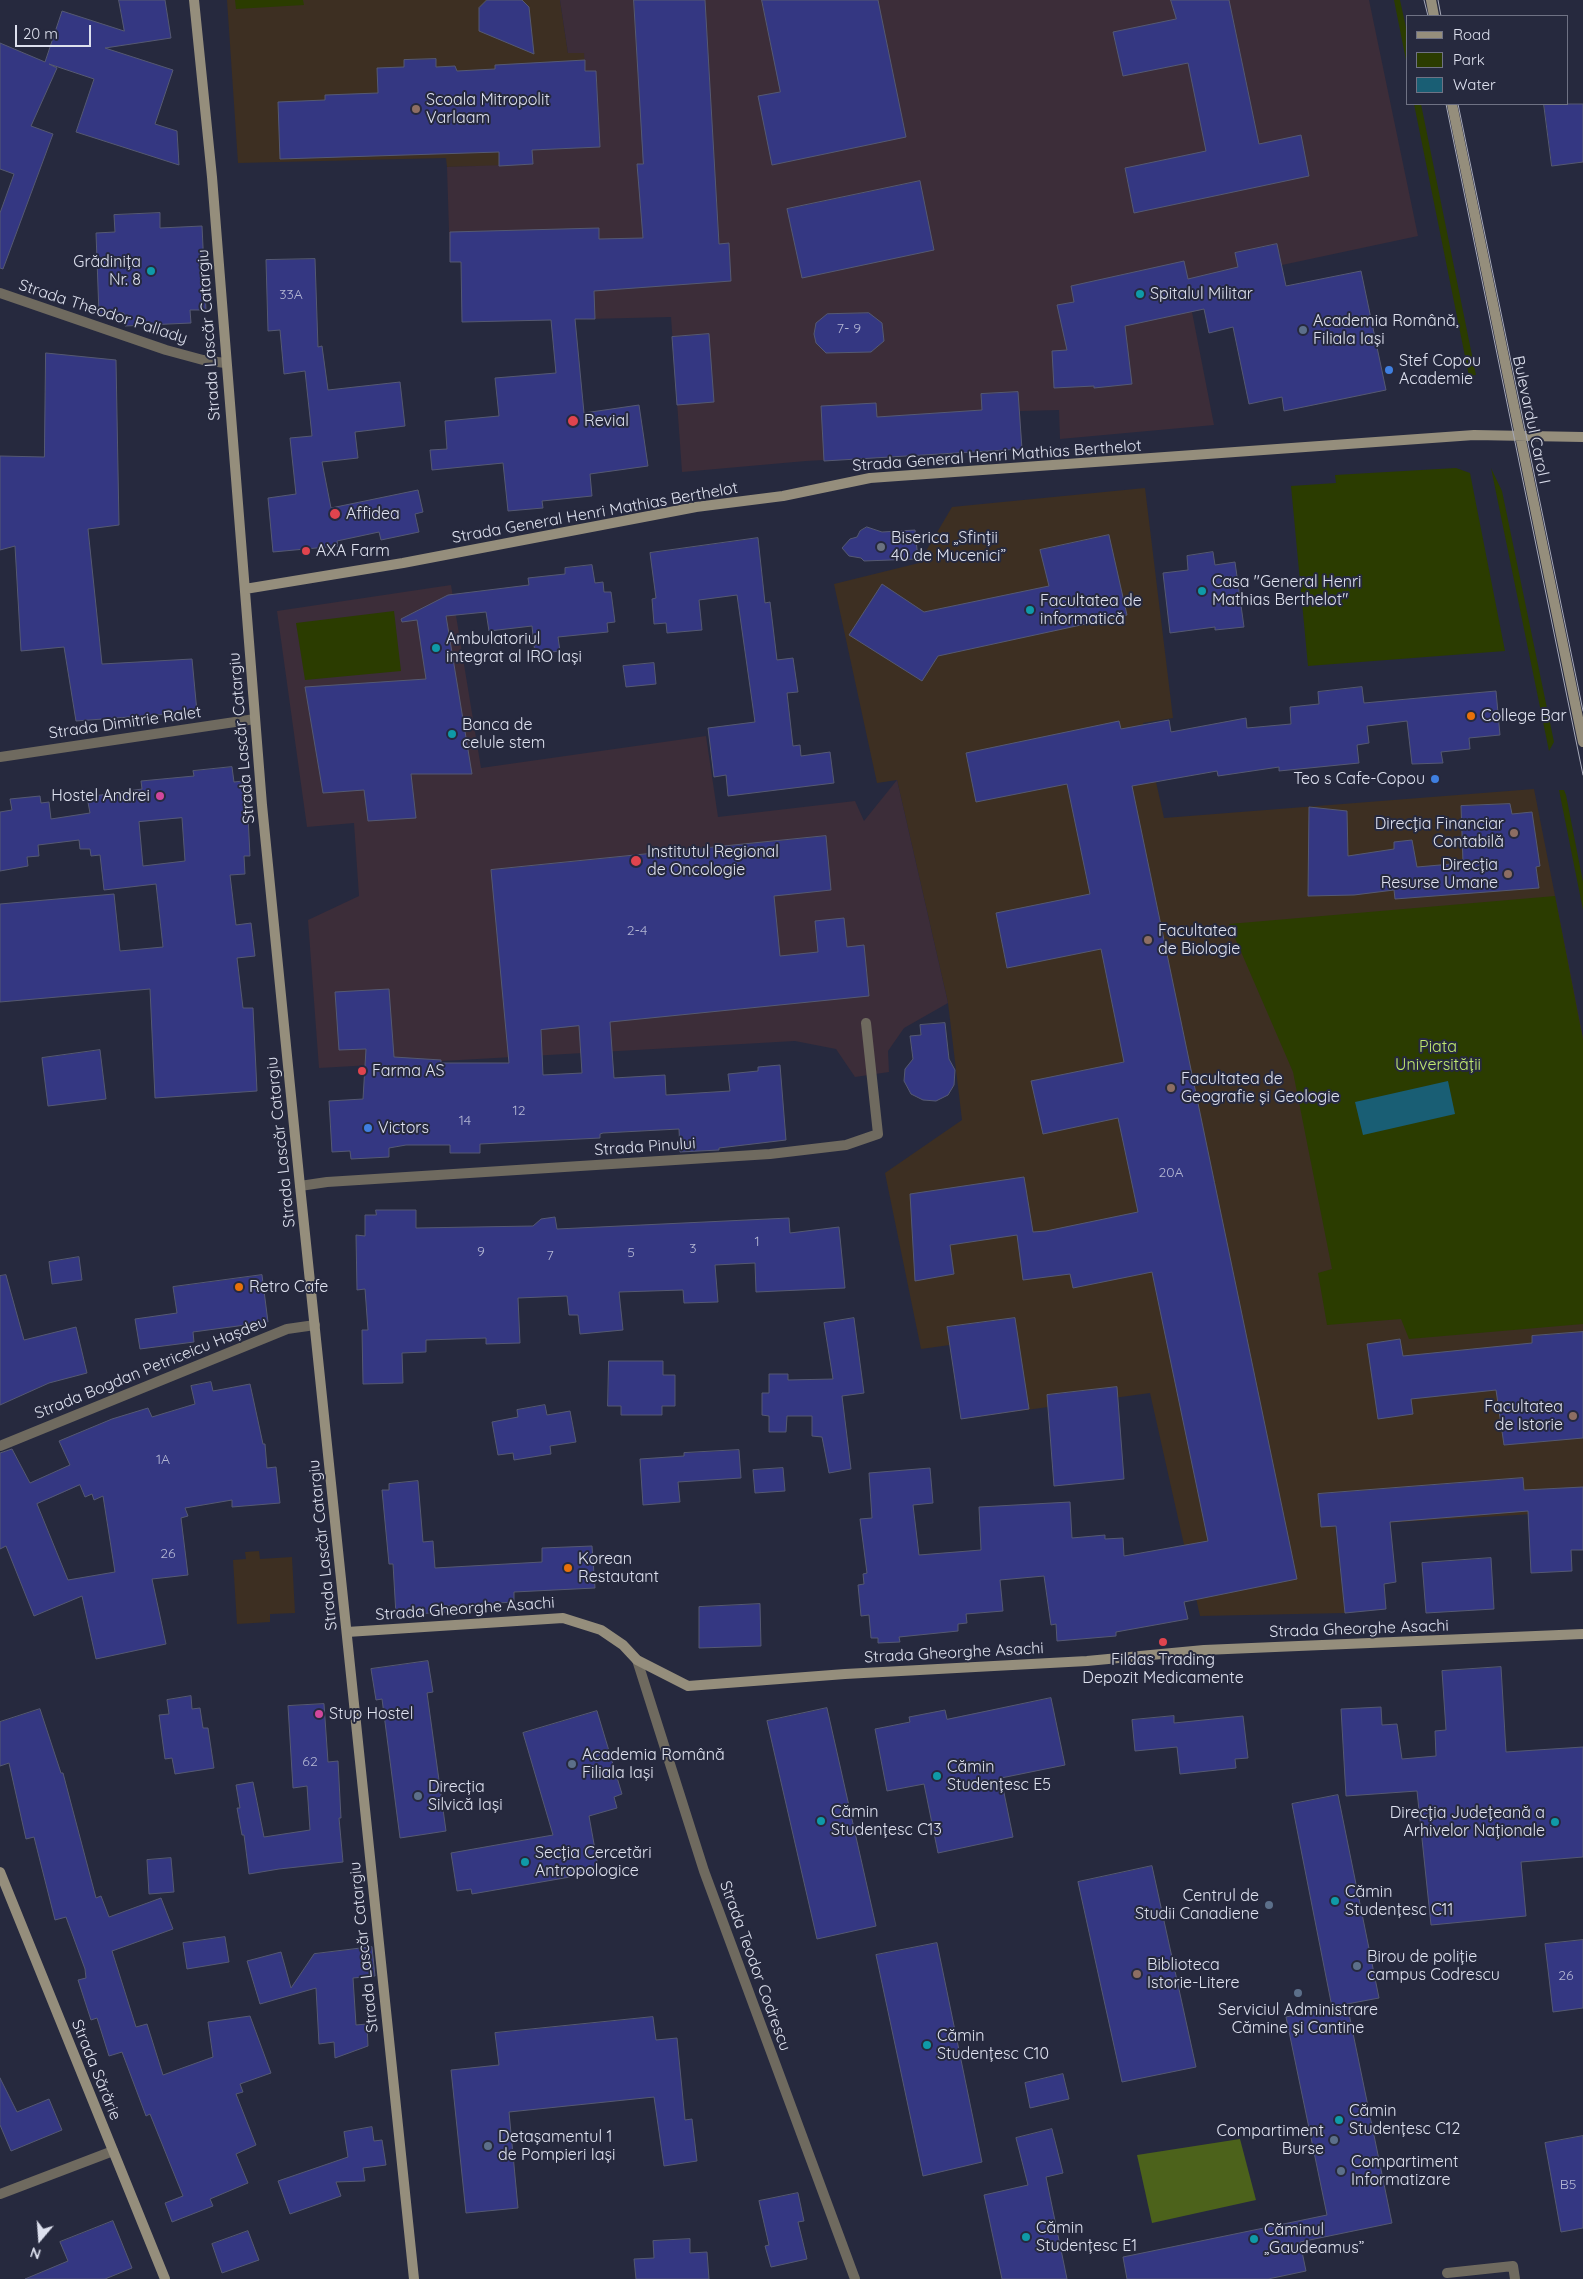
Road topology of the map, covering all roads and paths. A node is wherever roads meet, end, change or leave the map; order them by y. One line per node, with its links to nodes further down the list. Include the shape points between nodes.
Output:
1 (194, 0): 6 (street, Strada Lascăr Catargiu, via 212,177)
2 (1430, 0): 3 (street)
3 (1434, 15)
4 (1452, 105): 7 (street, Bulevardul Carol I)
5 (0, 293): 6 (street, Strada Theodor Pallady, via 166,350 202,360)
6 (225, 362): 9 (street, Strada Lascăr Catargiu)
7 (1520, 437): 8 (street, Strada General Henri Mathias Berthelot); 9 (street, Strada General Henri Mathias Berthelot, via 1474,435 870,478 783,496 696,507 403,563); 11 (street, Bulevardul Carol I)
8 (1583, 437)
9 (244, 589): 10 (street, Strada Lascăr Catargiu)
10 (255, 720): 12 (street, Strada Dimitrie Ralet); 14 (street, Strada Lascăr Catargiu)
11 (1583, 742)
12 (0, 757)
13 (866, 1023): 14 (street, Strada Pinului, via 878,1134 846,1146)
14 (300, 1186): 15 (street, Strada Lascăr Catargiu)
15 (314, 1325): 16 (street, Strada Bogdan Petriceicu Hașdeu, via 287,1329); 17 (street, Strada Lascăr Catargiu)
16 (0, 1446)
17 (347, 1632): 19 (street, Strada Gheorghe Asachi, via 563,1618 601,1630 623,1645); 25 (street, Strada Lascăr Catargiu)
18 (1583, 1634): 19 (street, Strada Gheorghe Asachi, via 1204,1650 1088,1661 688,1686)
19 (637, 1660): 26 (street, Strada Teodor Codrescu, via 704,1871)
20 (0, 1872): 21 (street, Strada Sărărie)
21 (113, 2151): 22 (street); 24 (street, Strada Sărărie)
22 (0, 2194)
23 (1447, 2273): 27 (street, via 1513,2266)
24 (165, 2279)
25 (414, 2279)
26 (855, 2279)
27 (1515, 2279)

